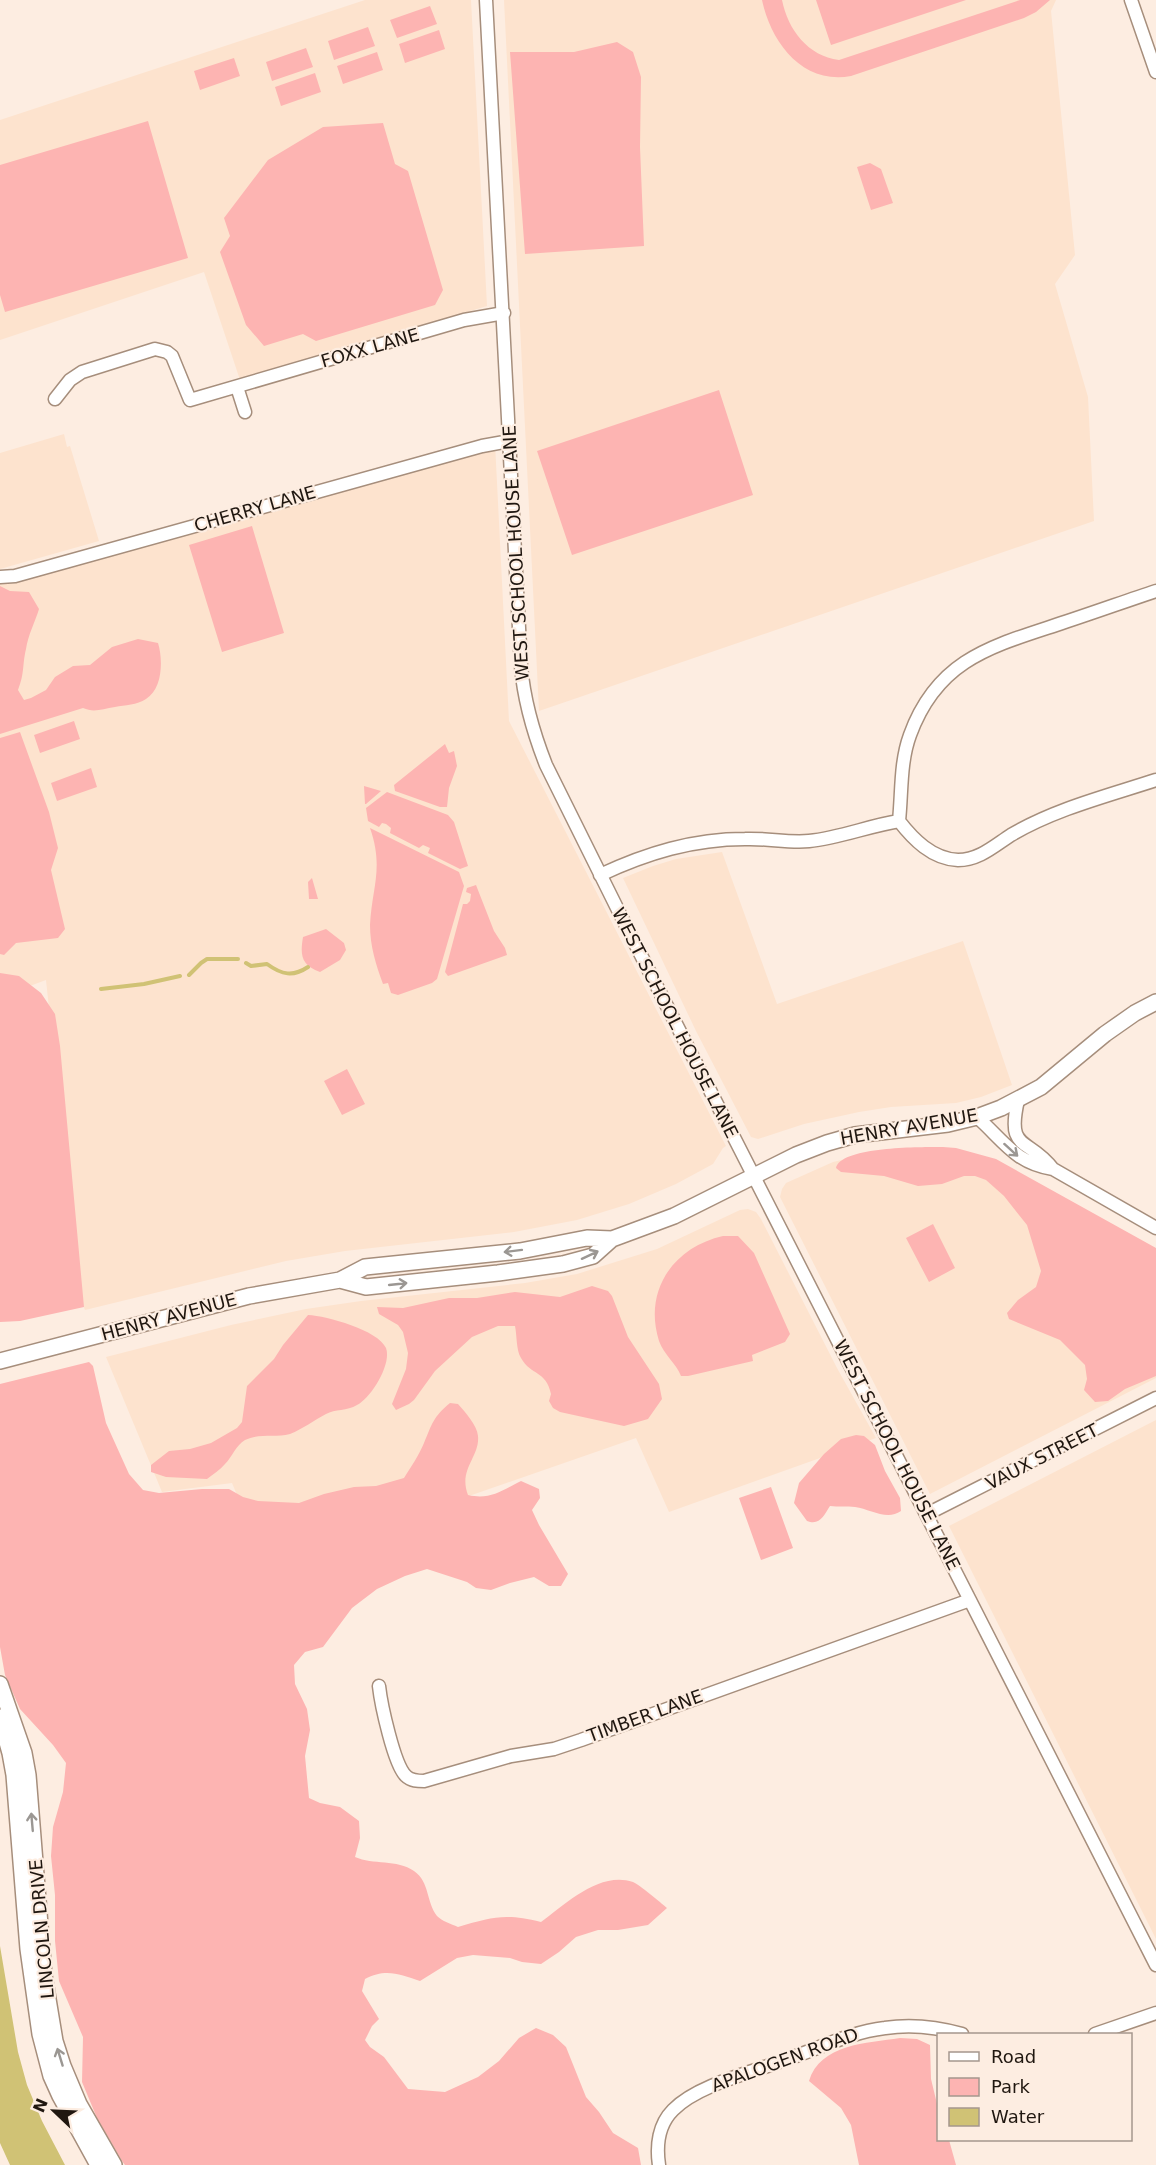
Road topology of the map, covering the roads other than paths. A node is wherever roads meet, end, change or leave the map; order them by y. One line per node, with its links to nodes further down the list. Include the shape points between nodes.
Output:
1 (486, 0): 4 (street, WEST SCHOOL HOUSE LANE)
2 (1131, 0): 3 (street)
3 (1156, 72)
4 (504, 313): 5 (street, FOXX LANE, via 464,320); 8 (street, WEST SCHOOL HOUSE LANE)
5 (237, 387): 6 (street, FOXX LANE, via 190,400 172,356 155,349 82,372); 7 (street)
6 (55, 399)
7 (245, 412)
8 (510, 441): 9 (street, CHERRY LANE); 13 (street, WEST SCHOOL HOUSE LANE, via 526,705 546,765)
9 (0, 577)
10 (1156, 591): 12 (street, via 997,645 958,667 923,707 909,736)
11 (1156, 780): 12 (street, via 1044,818 969,859 934,854)
12 (899, 821): 13 (street, via 810,841 725,839 682,844)
13 (600, 875): 18 (street, WEST SCHOOL HOUSE LANE)
14 (1156, 1002): 15 (main road, HENRY AVENUE, via 1118,1024 1055,1077)
15 (1018, 1100): 16 (main road, HENRY AVENUE); 17 (street, via 1016,1136 1043,1156)
16 (977, 1117): 17 (street, one-way to 17, via 1017,1156); 18 (main road, HENRY AVENUE, via 842,1138)
17 (1053, 1169): 19 (street)
18 (753, 1176): 20 (main road, HENRY AVENUE, via 674,1216 612,1239 593,1256 540,1268 366,1287 340,1280 249,1296); 22 (street, WEST SCHOOL HOUSE LANE)
19 (1156, 1228)
20 (0, 1360)
21 (1156, 1398): 22 (street, VAUX STREET)
22 (927, 1514): 23 (street, WEST SCHOOL HOUSE LANE)
23 (970, 1600): 25 (street, TIMBER LANE, via 572,1743 424,1781 407,1778 397,1761); 27 (street, WEST SCHOOL HOUSE LANE)
24 (0, 1684): 32 (main road, LINCOLN DRIVE, one-way to 24, via 79,2104 55,2041 44,1975 28,1774)
25 (379, 1686)
26 (0, 1717): 31 (main road, LINCOLN DRIVE, via 14,1775 29,1959 40,2034 51,2076)
27 (1156, 1965)
28 (1156, 2013): 30 (street)
29 (956, 2033): 33 (street, APALOGEN ROAD, via 915,2026 868,2031 708,2088 681,2103 666,2118 658,2143)
30 (1098, 2033)
31 (98, 2165)
32 (114, 2165)
33 (658, 2165)

